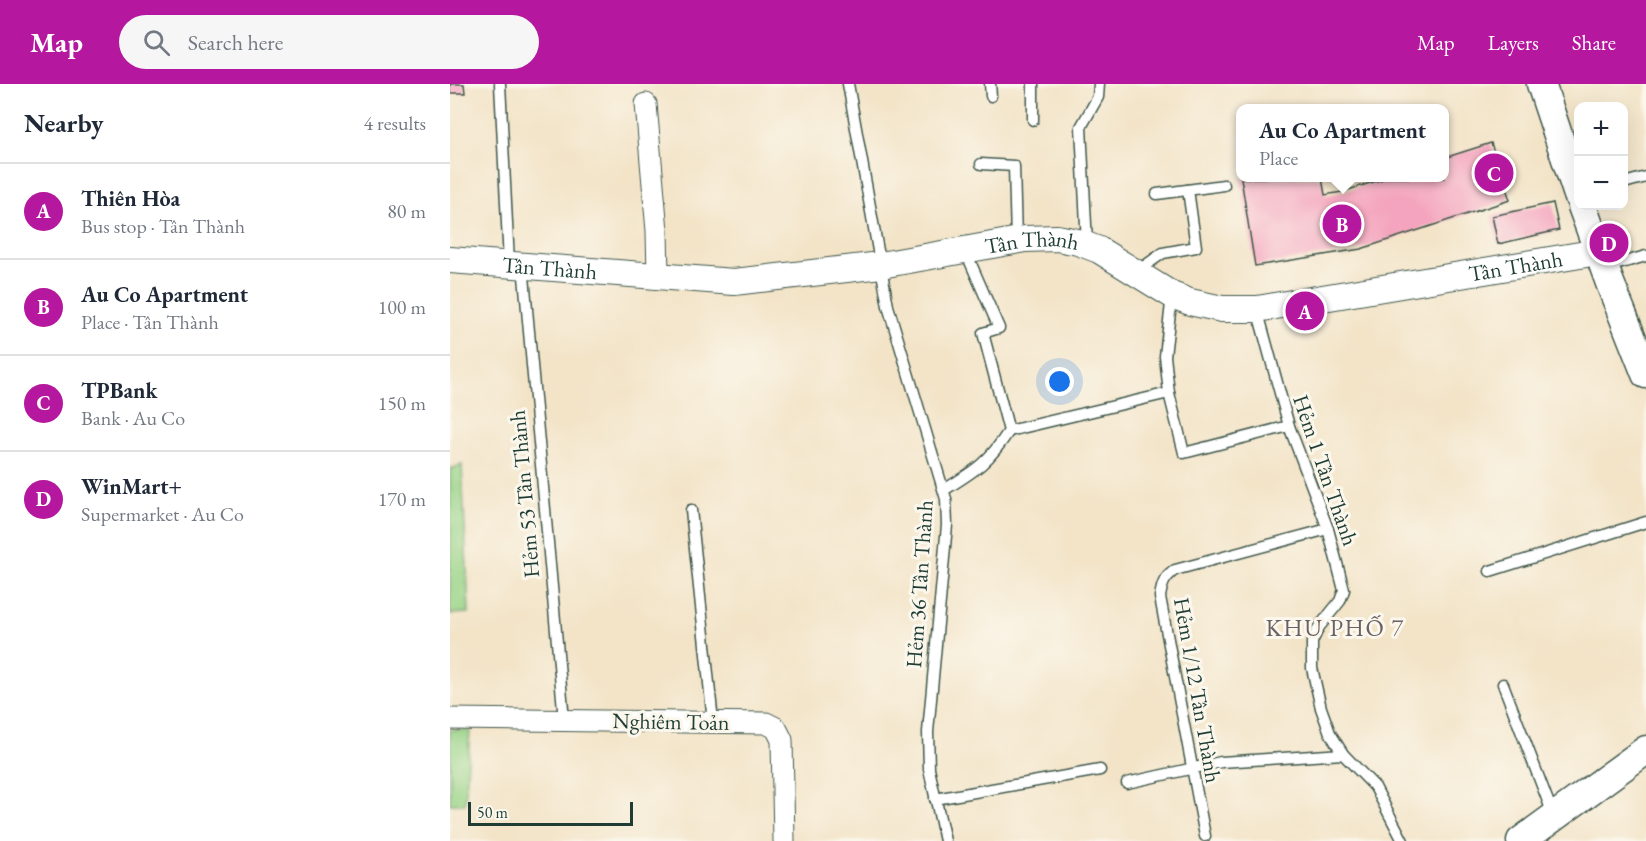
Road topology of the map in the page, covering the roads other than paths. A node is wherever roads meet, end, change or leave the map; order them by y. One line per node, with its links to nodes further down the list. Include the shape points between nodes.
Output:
1 (500, 84): 22 (lane, Hẻm 53 Tân Thành)
2 (848, 84): 23 (lane, Hẻm 36 Tân Thành)
3 (1033, 84): 7 (lane)
4 (1099, 84): 17 (lane, via 1098,97 1081,127)
5 (1541, 84): 11 (main road)
6 (646, 104): 25 (street)
7 (1033, 120)
8 (981, 164): 16 (lane, via 1014,166)
9 (1646, 177): 10 (lane)
10 (1628, 182)
11 (1574, 183)
12 (1224, 185): 13 (lane)
13 (1188, 190): 14 (lane); 24 (lane, via 1196,247 1163,253)
14 (1157, 195)
15 (1583, 210): 21 (main road)
16 (1016, 240): 17 (street, Tân Thành, via 1057,238); 18 (street, Tân Thành)
17 (1087, 244): 24 (street, Tân Thành)
18 (965, 249): 23 (street, Tân Thành); 32 (lane, via 999,328 983,333)
19 (1646, 256): 21 (lane)
20 (450, 260): 22 (street, Tân Thành)
21 (1601, 260): 27 (street, Tân Thành); 28 (main road)
22 (516, 264): 25 (street, Tân Thành); 40 (lane, Hẻm 53 Tân Thành)
23 (881, 265): 25 (street, Tân Thành, via 734,282); 33 (lane, Hẻm 36 Tân Thành, via 888,306)
24 (1136, 273): 26 (street, Tân Thành)
25 (658, 276)
26 (1172, 294): 27 (street, Tân Thành, via 1206,307); 30 (lane, via 1165,356)
27 (1257, 309): 31 (lane, Hẻm 1 Tân Thành)
28 (1640, 343): 29 (main road)
29 (1646, 374)
30 (1169, 393): 31 (lane, via 1184,453); 32 (lane)
31 (1289, 426): 36 (lane, Hẻm 1 Tân Thành)
32 (1009, 431): 33 (lane, via 985,463)
33 (944, 490): 47 (lane, Hẻm 36 Tân Thành, via 947,525 928,732)
34 (691, 510): 41 (lane)
35 (1646, 522): 37 (lane)
36 (1328, 529): 43 (lane, Hẻm 1 Tân Thành, via 1344,596 1313,635 1310,649 1321,708); 44 (lane, Hẻm 1/12 Tân Thành, via 1175,570 1165,577 1160,597)
37 (1490, 571)
38 (1503, 684): 48 (lane)
39 (450, 719): 40 (street, Nghiêm Toản)
40 (564, 720): 41 (street, Nghiêm Toản)
41 (713, 722): 50 (street, Nghiêm Toản, via 761,722 779,731)
42 (1646, 750): 48 (main road)
43 (1343, 754): 44 (lane); 52 (lane, via 1375,787)
44 (1191, 767): 46 (lane); 49 (lane, Hẻm 1/12 Tân Thành)
45 (1100, 770): 47 (lane)
46 (1127, 783)
47 (935, 799): 51 (lane, Hẻm 36 Tân Thành)
48 (1554, 817): 53 (main road)
49 (1205, 836)
50 (784, 841)
51 (945, 841)
52 (1403, 841)
53 (1521, 841)

